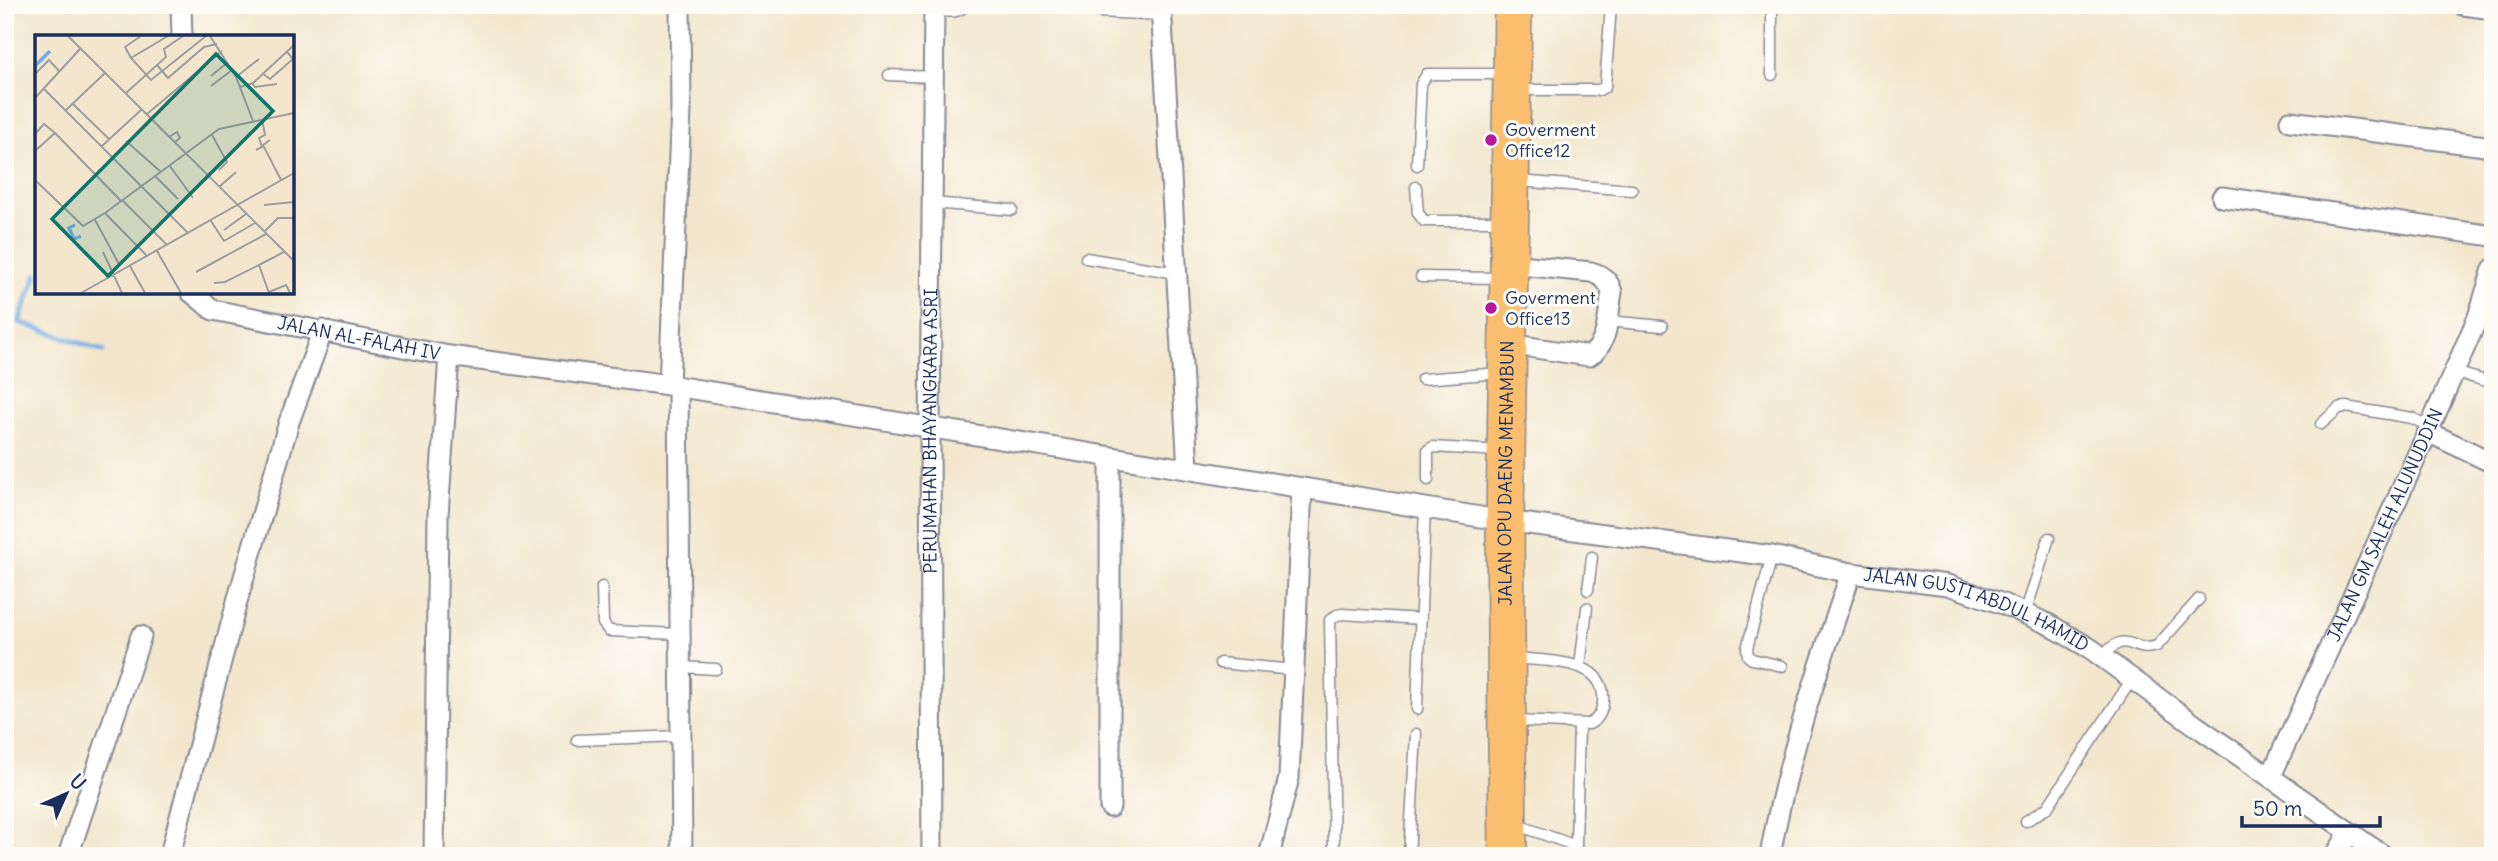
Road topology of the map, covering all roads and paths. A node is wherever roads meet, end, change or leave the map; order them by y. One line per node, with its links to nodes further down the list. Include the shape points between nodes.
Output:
1 (181, 5): 12 (street)
2 (680, 5): 43 (street)
3 (965, 5): 8 (lane, via 955,12)
4 (1513, 5): 16 (highway, JALAN OPU DAENG MENAMBUN)
5 (1611, 5): 16 (lane, via 1605,87)
6 (1772, 5): 14 (lane)
7 (2463, 5): 9 (street)
8 (934, 8): 15 (street, PERUMAHAN BHAYANGKARA ASRI)
9 (2493, 9)
10 (1161, 10): 11 (lane); 31 (street)
11 (1099, 12)
12 (182, 35)
13 (889, 75): 15 (lane)
14 (1772, 75)
15 (934, 77): 24 (street, PERUMAHAN BHAYANGKARA ASRI)
16 (1512, 82): 19 (lane, via 1427,74 1421,84); 20 (highway, JALAN OPU DAENG MENAMBUN)
17 (2290, 121): 18 (street)
18 (2493, 147)
19 (1417, 165)
20 (1511, 181): 22 (lane); 26 (highway, JALAN OPU DAENG MENAMBUN)
21 (1416, 187): 26 (lane, via 1418,213 1424,220)
22 (1632, 190)
23 (2222, 197): 27 (street)
24 (933, 203): 25 (lane); 45 (street, PERUMAHAN BHAYANGKARA ASRI)
25 (1012, 210)
26 (1510, 222): 30 (highway, JALAN OPU DAENG MENAMBUN)
27 (2493, 236)
28 (1086, 258): 31 (lane)
29 (2493, 269): 34 (street, JALAN GM SALEH ALUNUDDIN)
30 (1510, 271): 32 (lane); 35 (street, via 1601,275 1612,292); 39 (highway, JALAN OPU DAENG MENAMBUN)
31 (1177, 274): 50 (street)
32 (1421, 277)
33 (193, 294): 37 (street, JALAN AL-FALAH IV, via 213,310)
34 (2485, 318): 40 (street, JALAN GM SALEH ALUNUDDIN)
35 (1607, 321): 36 (lane); 39 (street, via 1602,343 1589,356)
36 (1662, 326)
37 (323, 330): 38 (street, JALAN AL-FALAH IV); 87 (street, via 289,422)
38 (449, 356): 43 (street, JALAN AL-FALAH IV); 90 (street, via 438,514)
39 (1509, 358): 41 (lane); 47 (highway, JALAN OPU DAENG MENAMBUN)
40 (2454, 372): 42 (lane); 46 (street, JALAN GM SALEH ALUNUDDIN)
41 (1422, 379)
42 (2493, 383)
43 (674, 386): 45 (street, JALAN AL-FALAH IV); 65 (street)
44 (2321, 424): 46 (lane, via 2346,407 2412,418)
45 (930, 428): 48 (street, JALAN GUSTI ABDUL HAMID); 92 (street, PERUMAHAN BHAYANGKARA ASRI)
46 (2429, 429): 49 (street); 82 (street, JALAN GM SALEH ALUNUDDIN)
47 (1506, 452): 51 (lane, via 1433,447 1428,450); 54 (highway, JALAN OPU DAENG MENAMBUN)
48 (1110, 457): 50 (street, JALAN GUSTI ABDUL HAMID); 83 (street)
49 (2493, 463)
50 (1188, 469): 52 (street, JALAN GUSTI ABDUL HAMID)
51 (1428, 480)
52 (1301, 488): 53 (street, JALAN GUSTI ABDUL HAMID); 74 (street)
53 (1425, 508): 54 (street, JALAN GUSTI ABDUL HAMID); 64 (lane)
54 (1505, 521): 56 (street, JALAN GUSTI ABDUL HAMID); 68 (highway, JALAN OPU DAENG MENAMBUN)
55 (2049, 538): 63 (lane)
56 (1772, 556): 58 (street, JALAN GUSTI ABDUL HAMID); 71 (lane, via 1746,648 1752,659)
57 (1592, 557): 60 (lane)
58 (1852, 573): 63 (street, JALAN GUSTI ABDUL HAMID, via 1948,585); 96 (street, via 1791,760)
59 (603, 587): 65 (lane, via 603,623 609,631)
60 (1588, 590)
61 (2199, 599): 67 (lane, via 2157,646 2121,641)
62 (1587, 608): 70 (lane)
63 (2025, 614): 67 (street, JALAN GUSTI ABDUL HAMID)
64 (1421, 619): 76 (lane); 94 (lane, via 1342,614 1330,620)
65 (680, 634): 72 (street)
66 (141, 636): 89 (street)
67 (2102, 657): 75 (street, JALAN GUSTI ABDUL HAMID)
68 (1507, 658): 70 (lane); 77 (highway, JALAN OPU DAENG MENAMBUN)
69 (1220, 663): 74 (lane)
70 (1580, 666): 78 (lane, via 1601,684 1603,698 1596,722)
71 (1782, 666)
72 (681, 667): 73 (lane); 80 (street)
73 (716, 669)
74 (1294, 670): 93 (street, via 1289,778)
75 (2132, 679): 82 (street, JALAN GUSTI ABDUL HAMID); 84 (lane, via 2047,807)
76 (1417, 709)
77 (1508, 720): 78 (lane); 86 (highway, JALAN OPU DAENG MENAMBUN)
78 (1579, 724): 88 (lane)
79 (1416, 734): 95 (lane)
80 (681, 736): 81 (lane); 91 (street)
81 (577, 740)
82 (2271, 776): 85 (street, JALAN GUSTI ABDUL HAMID)
83 (1110, 807)
84 (2026, 821)
85 (2350, 832): 97 (street); 98 (street, JALAN GUSTI ABDUL HAMID)
86 (1508, 838): 88 (lane)
87 (172, 847)
88 (1575, 851)
89 (68, 856)
90 (434, 856)
91 (682, 856)
92 (932, 856)
93 (1269, 856)
94 (1334, 856)
95 (1409, 856)
96 (1770, 856)
97 (2335, 856)
98 (2384, 856)

